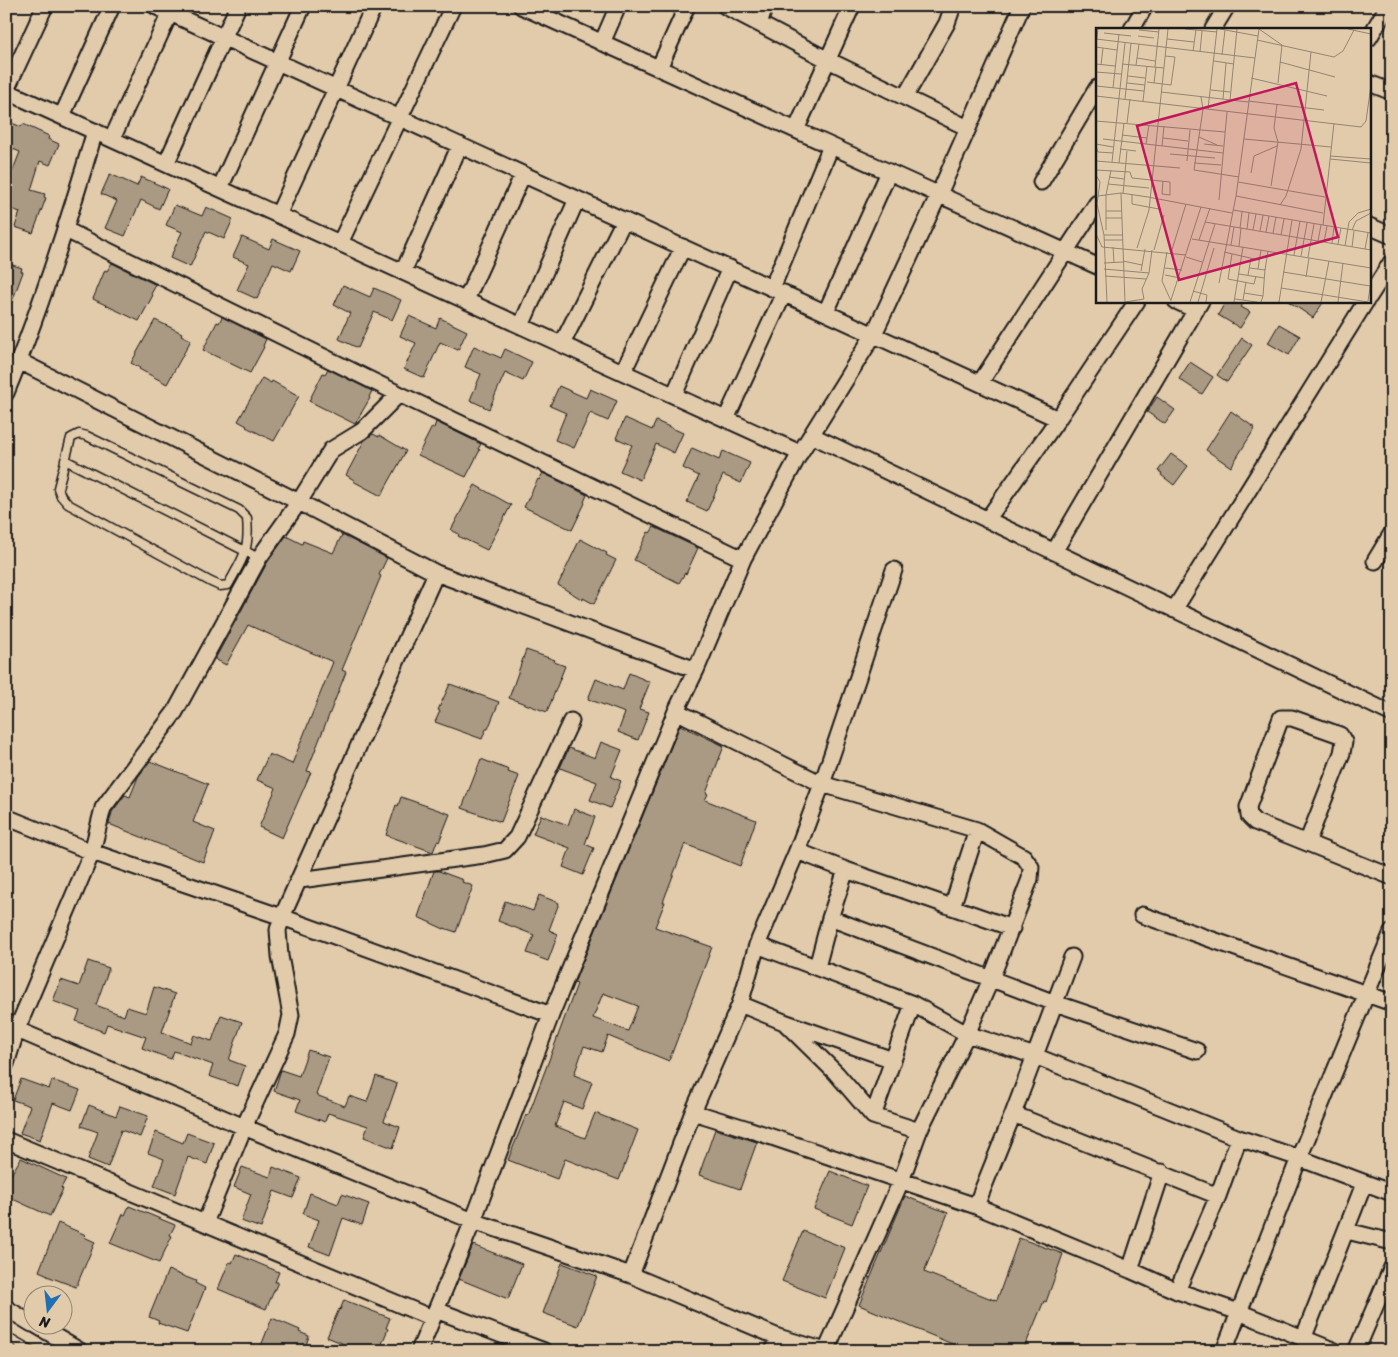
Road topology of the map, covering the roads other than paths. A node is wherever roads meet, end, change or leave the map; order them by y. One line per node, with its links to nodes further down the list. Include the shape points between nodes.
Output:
1 (45, 6): 31 (street)
2 (112, 6): 35 (street)
3 (155, 6): 19 (street)
4 (238, 6): 24 (street)
5 (304, 6): 27 (street)
6 (374, 6): 30 (street)
7 (453, 6): 36 (street)
8 (521, 6): 25 (street)
9 (618, 6): 25 (street)
10 (687, 6): 28 (street)
11 (725, 6): 20 (street)
12 (765, 6): 20 (street)
13 (852, 6): 26 (street)
14 (954, 6): 34 (street)
15 (1022, 6): 37 (street)
16 (1146, 6): 21 (street)
17 (1223, 8): 22 (street)
18 (1388, 12): 23 (street)
19 (170, 13): 24 (street); 40 (street)
20 (759, 24): 26 (street)
21 (1133, 28)
22 (1213, 28)
23 (1370, 37)
24 (224, 38): 27 (street); 43 (street)
25 (602, 43): 28 (street)
26 (828, 60): 34 (street); 38 (street)
27 (278, 62): 30 (street); 47 (street)
28 (660, 68): 38 (street)
29 (1370, 84): 33 (street)
30 (336, 89): 36 (street); 51 (street)
31 (6, 90): 35 (street)
32 (1096, 90): 46 (street)
33 (1392, 92)
34 (905, 97): 37 (street)
35 (62, 116): 39 (street)
36 (400, 118): 41 (street); 56 (street)
37 (968, 128): 48 (street)
38 (796, 130): 42 (street)
39 (95, 131): 40 (street); 54 (street)
40 (112, 139): 43 (street)
41 (460, 145): 45 (street); 62 (street)
42 (831, 146): 44 (street); 63 (street)
43 (166, 164): 47 (street)
44 (889, 172): 48 (street); 70 (street)
45 (523, 174): 49 (street); 65 (street)
46 (1041, 182)
47 (220, 188): 51 (street)
48 (939, 194): 58 (street); 72 (street)
49 (578, 199): 52 (street); 71 (street)
50 (1096, 204): 58 (street)
51 (278, 215): 56 (street)
52 (624, 220): 57 (street); 73 (street)
53 (1370, 226): 55 (street)
54 (66, 230): 74 (street); 78 (street)
55 (1392, 236)
56 (340, 243): 62 (street)
57 (683, 247): 61 (street); 75 (street)
58 (1065, 251): 60 (street); 77 (street)
59 (1392, 261): 64 (street)
60 (1096, 266)
61 (730, 268): 63 (street); 79 (street)
62 (403, 272): 65 (street)
63 (778, 290): 70 (street); 80 (street)
64 (1370, 295)
65 (466, 300): 71 (street)
66 (1136, 302): 81 (street)
67 (1180, 302): 69 (street)
68 (1365, 302): 94 (street)
69 (1198, 306): 88 (street)
70 (826, 312): 72 (street)
71 (521, 326): 73 (street)
72 (874, 334): 77 (street); 82 (street)
73 (562, 344): 75 (street)
74 (19, 362): 76 (street); 85 (street)
75 (623, 372): 79 (street)
76 (8, 383)
77 (980, 383): 81 (street)
78 (399, 394): 85 (street, via 362,431 331,450); 90 (street)
79 (674, 395): 80 (street)
80 (726, 419): 83 (street)
81 (1058, 419): 86 (street)
82 (811, 435): 83 (street); 86 (street)
83 (800, 453): 90 (street)
84 (65, 460): 89 (lane); 89 (lane, via 71,438 79,434 87,436 239,510 247,518); 89 (lane, via 58,488 68,504 211,582 228,585)
85 (299, 502): 89 (street); 93 (street)
86 (987, 520): 88 (street)
87 (1392, 533): 91 (street)
88 (1054, 552): 94 (street)
89 (253, 555): 104 (street, via 176,712 102,808)
90 (743, 558): 95 (street)
91 (1375, 561)
92 (894, 570): 99 (street)
93 (436, 573): 95 (street); 107 (street)
94 (1174, 610): 97 (street)
95 (696, 670): 96 (street)
96 (676, 711): 99 (street); 123 (street)
97 (1392, 714)
98 (571, 720): 107 (street, via 517,838 505,850)
99 (822, 784): 101 (street); 103 (street)
100 (6, 817): 104 (street)
101 (977, 830): 108 (street); 112 (street, via 1024,857 1031,867 1030,879)
102 (1307, 843): 102 (street, via 1255,822 1248,816 1248,807 1281,718 1292,718 1340,735 1344,742); 106 (street)
103 (797, 851): 105 (street); 114 (street)
104 (92, 852): 110 (street); 125 (street)
105 (846, 870): 108 (street); 111 (street)
106 (1392, 877)
107 (300, 880): 110 (street)
108 (952, 907): 112 (street)
109 (1142, 915): 118 (street)
110 (282, 917): 123 (street); 134 (street, via 278,930 280,956 291,1015 287,1034)
111 (830, 918): 116 (street); 117 (street)
112 (1012, 928): 117 (street)
113 (1392, 932): 118 (street)
114 (757, 945): 116 (street); 121 (street)
115 (1072, 957): 119 (street)
116 (817, 967): 122 (street)
117 (991, 979): 119 (street); 126 (street)
118 (1367, 994): 120 (street); 138 (street)
119 (1055, 1003): 127 (street); 128 (street)
120 (1392, 1003)
121 (740, 1004): 124 (street); 131 (street)
122 (913, 1004): 126 (street); 129 (street)
123 (551, 1015): 145 (street)
124 (784, 1022): 129 (street); 133 (street, via 836,1073)
125 (12, 1027): 130 (street); 134 (street)
126 (967, 1034): 128 (street); 135 (street)
127 (1196, 1051)
128 (1035, 1056): 132 (street); 136 (street)
129 (893, 1060): 133 (street)
130 (6, 1064)
131 (693, 1112): 140 (street); 151 (street)
132 (1014, 1114): 139 (street); 144 (street)
133 (873, 1116): 135 (street)
134 (244, 1127): 145 (street); 146 (street)
135 (919, 1131): 140 (street)
136 (1239, 1138): 138 (street); 143 (street)
137 (6, 1140): 146 (street)
138 (1299, 1158): 141 (street); 156 (street)
139 (1162, 1172): 143 (street); 150 (street)
140 (901, 1181): 144 (street); 167 (street)
141 (1364, 1184): 142 (street); 147 (street)
142 (1392, 1193)
143 (1218, 1196): 152 (street)
144 (976, 1206): 150 (street)
145 (473, 1221): 151 (street); 157 (street)
146 (205, 1223): 157 (street)
147 (1347, 1231): 148 (street); 161 (street)
148 (1392, 1242)
149 (1392, 1267): 153 (street)
150 (1130, 1270): 152 (street)
151 (631, 1275): 162 (street)
152 (1177, 1291): 156 (street)
153 (1377, 1300): 154 (street); 170 (street)
154 (1392, 1306)
155 (6, 1308): 158 (street)
156 (1239, 1312): 161 (street); 168 (street)
157 (434, 1314): 165 (street); 166 (street)
158 (22, 1317)
159 (50, 1334): 164 (street)
160 (6, 1336): 163 (lane)
161 (1303, 1339): 169 (street)
162 (776, 1344): 167 (street)
163 (32, 1351)
164 (80, 1351)
165 (419, 1351)
166 (544, 1351)
167 (826, 1351)
168 (1224, 1351)
169 (1335, 1351)
170 (1356, 1351)

